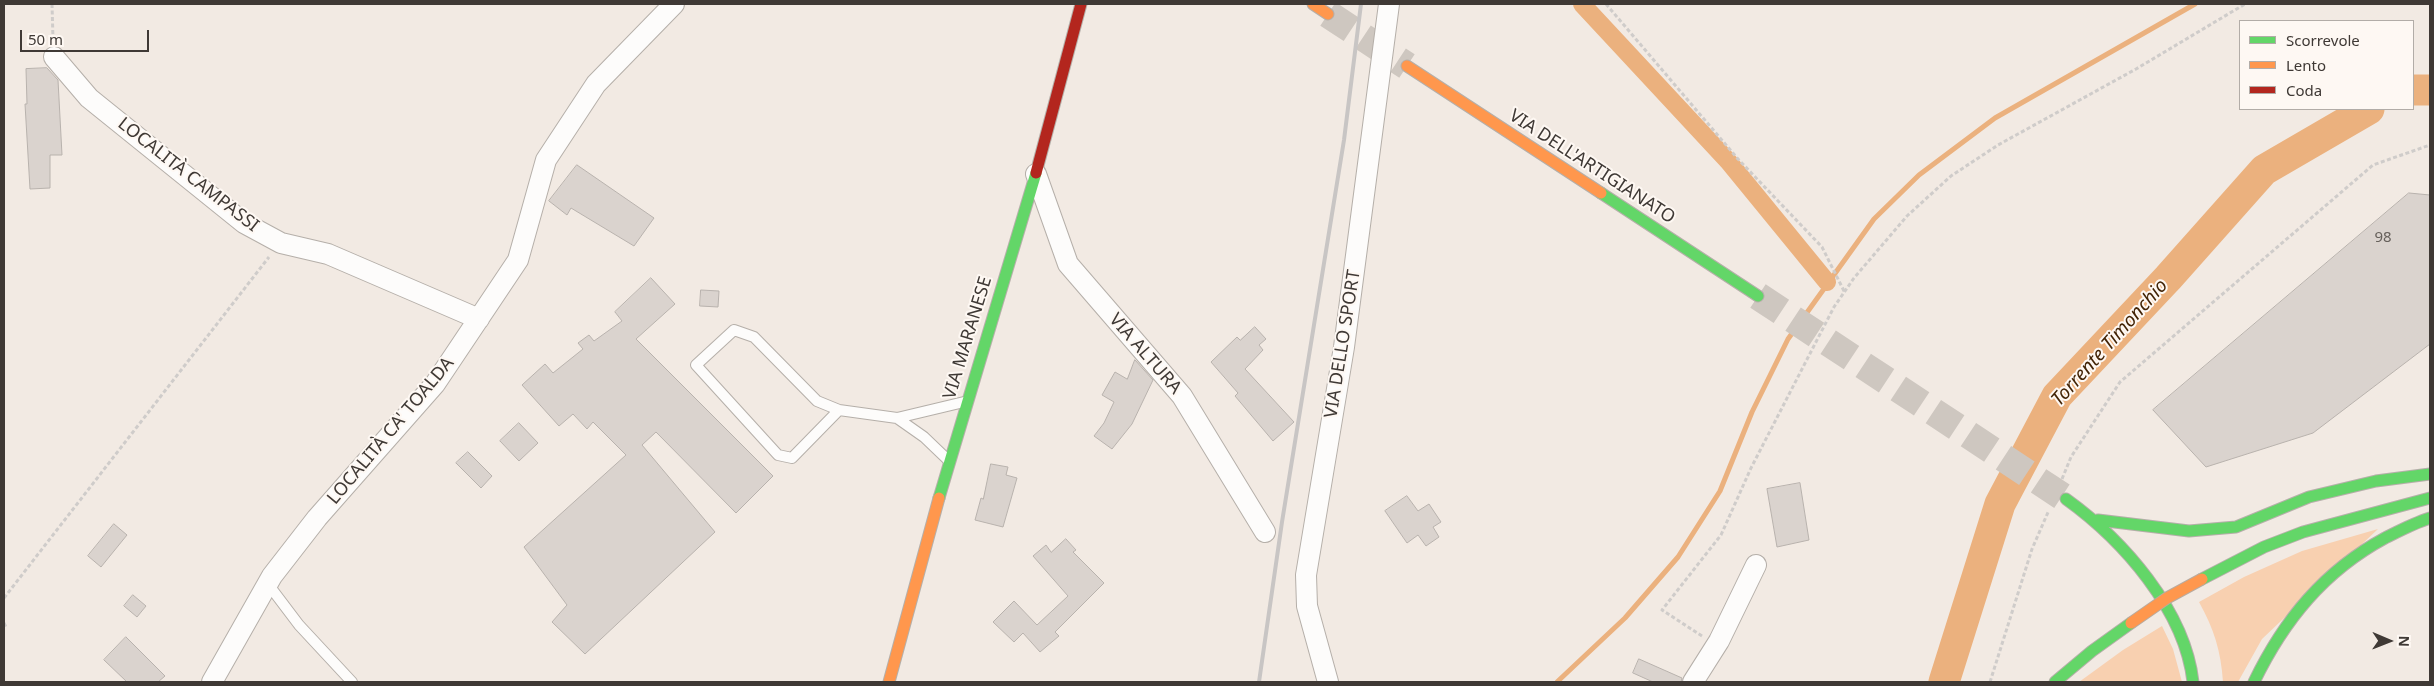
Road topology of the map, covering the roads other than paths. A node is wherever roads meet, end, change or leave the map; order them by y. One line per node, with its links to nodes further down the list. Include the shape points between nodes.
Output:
1 (674, 4): 10 (street, LOCALITÀ CA' TOALDA, via 596,84 546,160 518,260)
2 (1081, 4): 8 (main road, VIA MARANESE)
3 (1313, 4): 5 (main road)
4 (1389, 4): 30 (street, VIA DELLO SPORT, via 1344,347 1306,575 1307,606)
5 (1328, 14)
6 (54, 58): 10 (street, LOCALITÀ CAMPASSI, via 89,98 244,223 281,242 328,254)
7 (1406, 66): 9 (main road, VIA DELL'ARTIGIANATO)
8 (1036, 174): 11 (main road, VIA MARANESE); 21 (street, VIA ALTURA, via 1068,264 1182,396)
9 (1758, 296)
10 (479, 319): 25 (street, LOCALITÀ CA' TOALDA, via 435,384 317,518)
11 (967, 401): 13 (lane); 14 (main road, VIA MARANESE)
12 (839, 410): 12 (lane, via 792,458 778,455 696,365 734,330 754,337 817,401); 13 (lane)
13 (897, 418): 14 (lane, via 924,437)
14 (949, 462): 29 (main road, VIA MARANESE)
15 (2430, 474): 20 (main road, via 2376,481 2309,497 2236,527 2189,531)
16 (2066, 498): 18 (main road)
17 (2430, 498): 32 (main road, bridge, via 2286,538 2241,558 2167,598 2092,651)
18 (2084, 511): 20 (main road); 33 (main road, via 2131,556 2164,602 2189,655)
19 (2430, 518): 34 (main road, via 2375,543 2340,565 2300,604 2268,652)
20 (2098, 520): 22 (main road)
21 (1265, 532)
22 (2146, 557)
23 (1756, 565): 31 (street, via 1716,645)
24 (2170, 583): 26 (main road)
25 (268, 584): 27 (street, LOCALITÀ CA' TOALDA); 28 (lane, via 299,626)
26 (2185, 607)
27 (212, 682)
28 (352, 682)
29 (889, 682)
30 (1328, 682)
31 (1693, 682)
32 (2055, 682)
33 (2193, 682)
34 (2254, 682)

